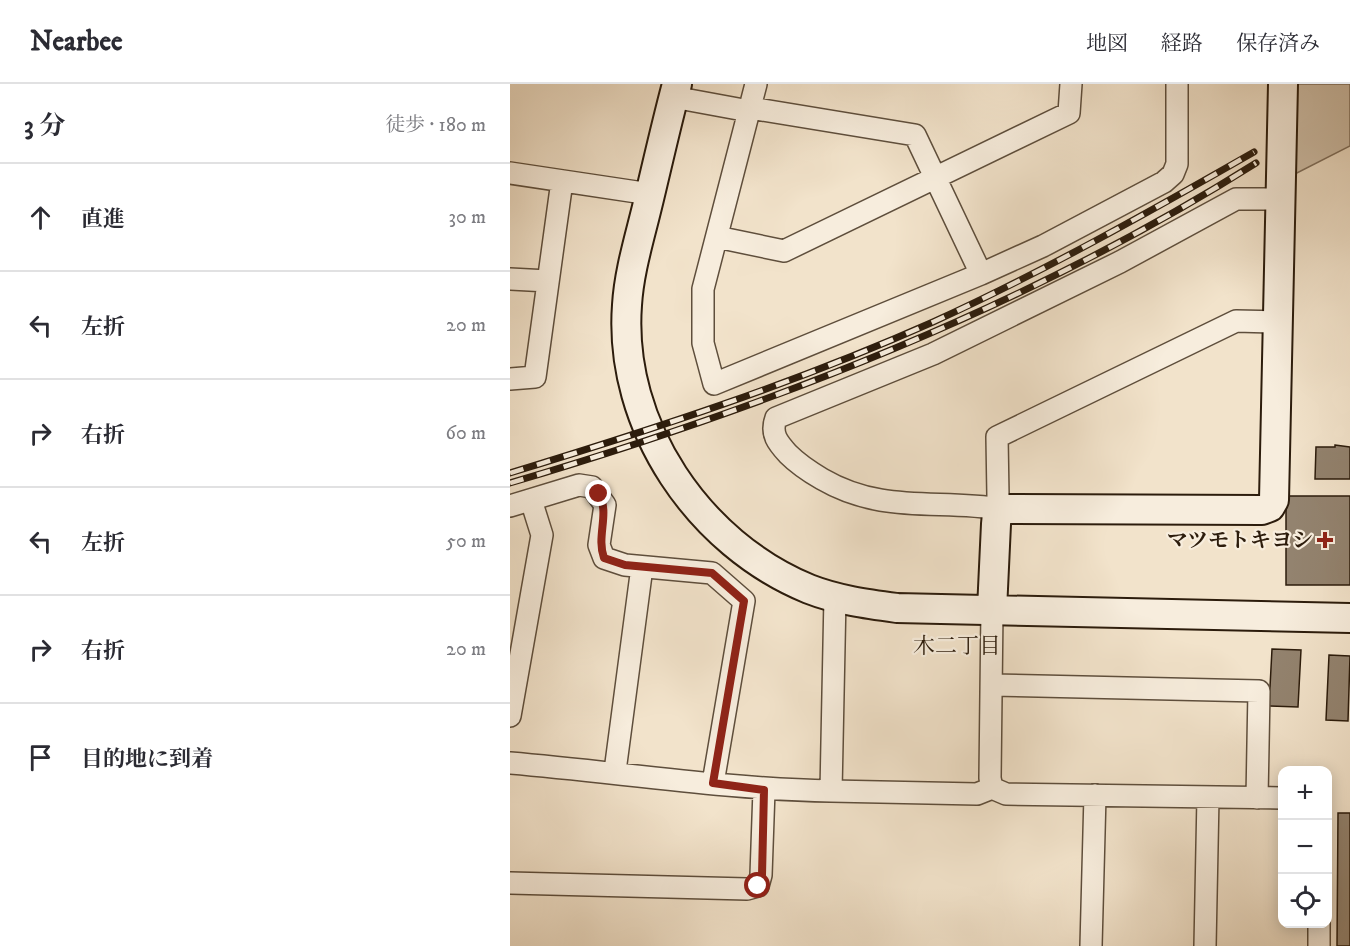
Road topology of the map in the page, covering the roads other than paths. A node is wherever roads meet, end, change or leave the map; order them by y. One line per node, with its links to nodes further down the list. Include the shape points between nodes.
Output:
1 (756, 84): 6 (street)
2 (1071, 84): 8 (street, via 1069,113)
3 (1177, 84): 13 (street, via 1177,164 1173,174 1043,246)
4 (1282, 84): 11 (street)
5 (675, 90): 6 (street); 10 (street)
6 (750, 109): 8 (street, via 915,135); 12 (street)
7 (510, 173): 9 (street)
8 (934, 179): 12 (street, via 784,251); 13 (street)
9 (562, 181): 10 (street); 15 (street)
10 (650, 194): 22 (street, via 627,306 629,357 647,425 672,474 697,509 732,544 782,576)
11 (1280, 199): 16 (street); 20 (street, via 1236,199 1120,262 933,354 776,418 775,439 791,457 835,487 915,506)
12 (717, 237): 13 (street, via 701,306 703,343 714,384)
13 (981, 274)
14 (510, 279): 15 (street)
15 (548, 281): 17 (street, via 535,377)
16 (1278, 322): 20 (street, via 1236,321 997,437); 20 (street, via 1274,500 1270,507)
17 (510, 378)
18 (531, 500): 19 (street); 21 (street, via 579,485 592,487 605,505 599,545 604,558); 26 (street, via 542,535)
19 (510, 506)
20 (1001, 509): 23 (street, via 996,524)
21 (642, 567): 28 (street); 29 (street, via 712,573 744,601)
22 (835, 597): 23 (street, via 897,608); 32 (street)
23 (992, 610): 24 (street); 25 (street)
24 (1350, 618)
25 (992, 685): 30 (street); 35 (street, via 1259,691)
26 (510, 716)
27 (510, 763): 28 (street)
28 (615, 771): 29 (street)
29 (713, 783): 31 (street)
30 (992, 788): 32 (street, via 977,794); 33 (street, via 1006,794)
31 (764, 790): 32 (street); 37 (street, via 762,875 758,886 747,889)
32 (831, 791)
33 (1095, 795): 34 (street); 39 (street)
34 (1208, 797): 35 (street); 40 (street)
35 (1257, 798): 36 (street)
36 (1278, 798)
37 (510, 883)
38 (1319, 928): 41 (street)
39 (1090, 946)
40 (1205, 946)
41 (1319, 946)

